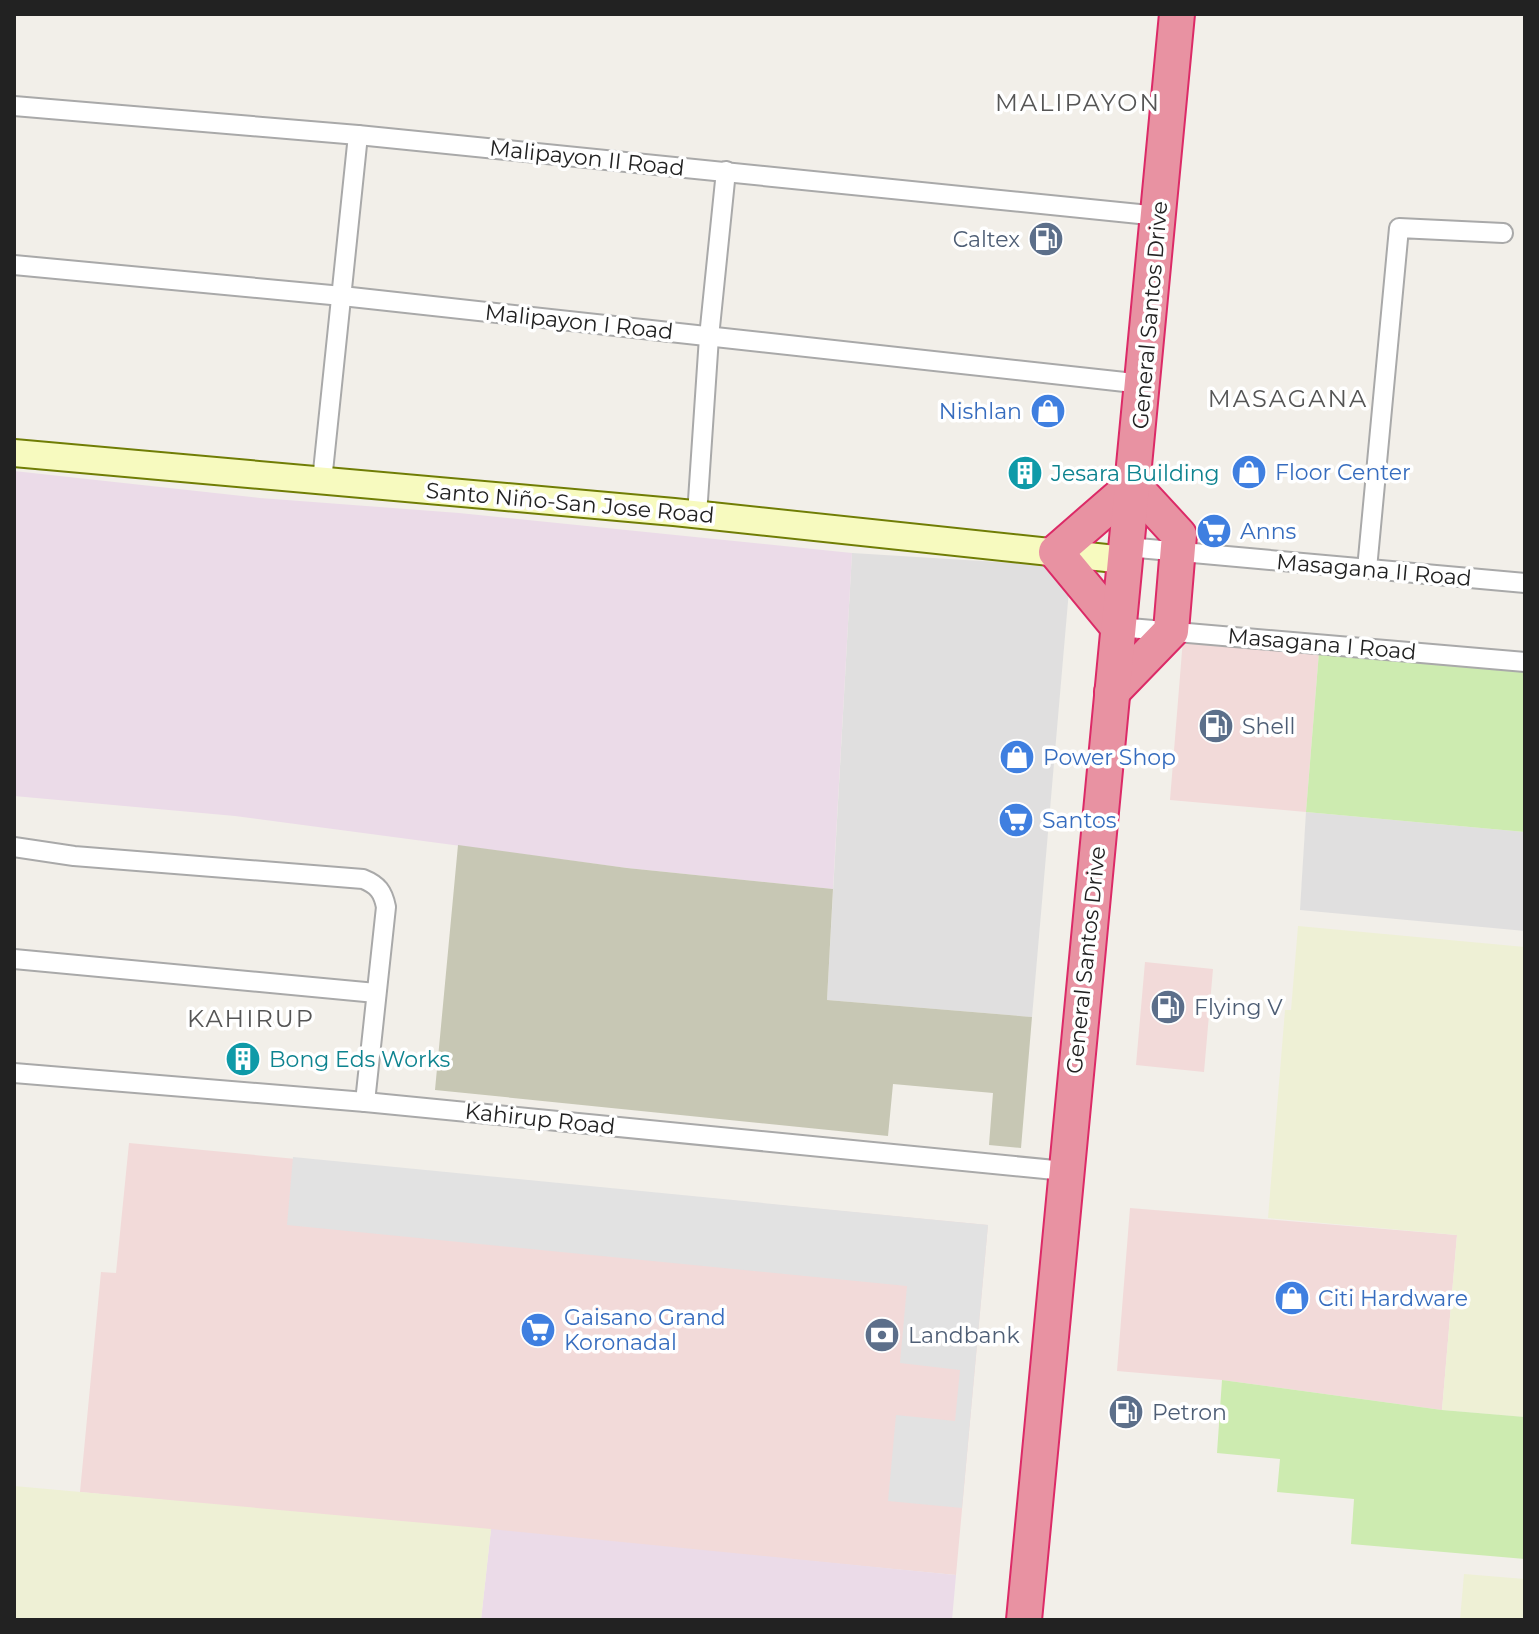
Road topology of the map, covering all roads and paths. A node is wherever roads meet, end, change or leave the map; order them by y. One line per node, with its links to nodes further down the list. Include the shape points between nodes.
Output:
1 (1177, 14): 5 (highway, General Santos Drive)
2 (14, 106): 3 (street, Malipayon II Road)
3 (358, 135): 4 (street, Malipayon II Road); 8 (street)
4 (726, 171): 5 (street, Malipayon II Road); 9 (street)
5 (1159, 216): 10 (highway, General Santos Drive)
6 (1503, 233): 18 (street, via 1399,228)
7 (14, 265): 8 (street, Malipayon I Road)
8 (342, 296): 9 (street, Malipayon I Road); 12 (street)
9 (709, 337): 10 (street, Malipayon I Road); 14 (street)
10 (1143, 384): 13 (highway, General Santos Drive)
11 (14, 453): 12 (main road, Santo Niño-San Jose Road)
12 (322, 481): 14 (main road, Santo Niño-San Jose Road)
13 (1133, 485): 15 (highway); 16 (highway, via 1179,535); 17 (highway, General Santos Drive)
14 (697, 515): 15 (main road, Santo Niño-San Jose Road)
15 (1056, 552): 17 (main road, Santo Niño-San Jose Road); 20 (highway)
16 (1178, 552): 17 (street, Masagana II Road); 18 (street, Masagana II Road); 21 (highway)
17 (1126, 553): 20 (highway, General Santos Drive)
18 (1367, 569): 19 (street, Masagana II Road)
19 (1525, 583)
20 (1118, 627): 21 (street, Masagana I Road); 23 (highway, General Santos Drive)
21 (1171, 631): 22 (street, Masagana I Road); 23 (highway)
22 (1525, 662)
23 (1112, 692): 29 (highway, General Santos Drive)
24 (14, 847): 26 (street, via 373,883 386,907)
25 (14, 959): 26 (street)
26 (376, 993): 28 (street)
27 (14, 1073): 28 (street, Kahirup Road)
28 (365, 1102): 29 (street, Kahirup Road)
29 (1065, 1171): 30 (highway, General Santos Drive)
30 (1024, 1620)

